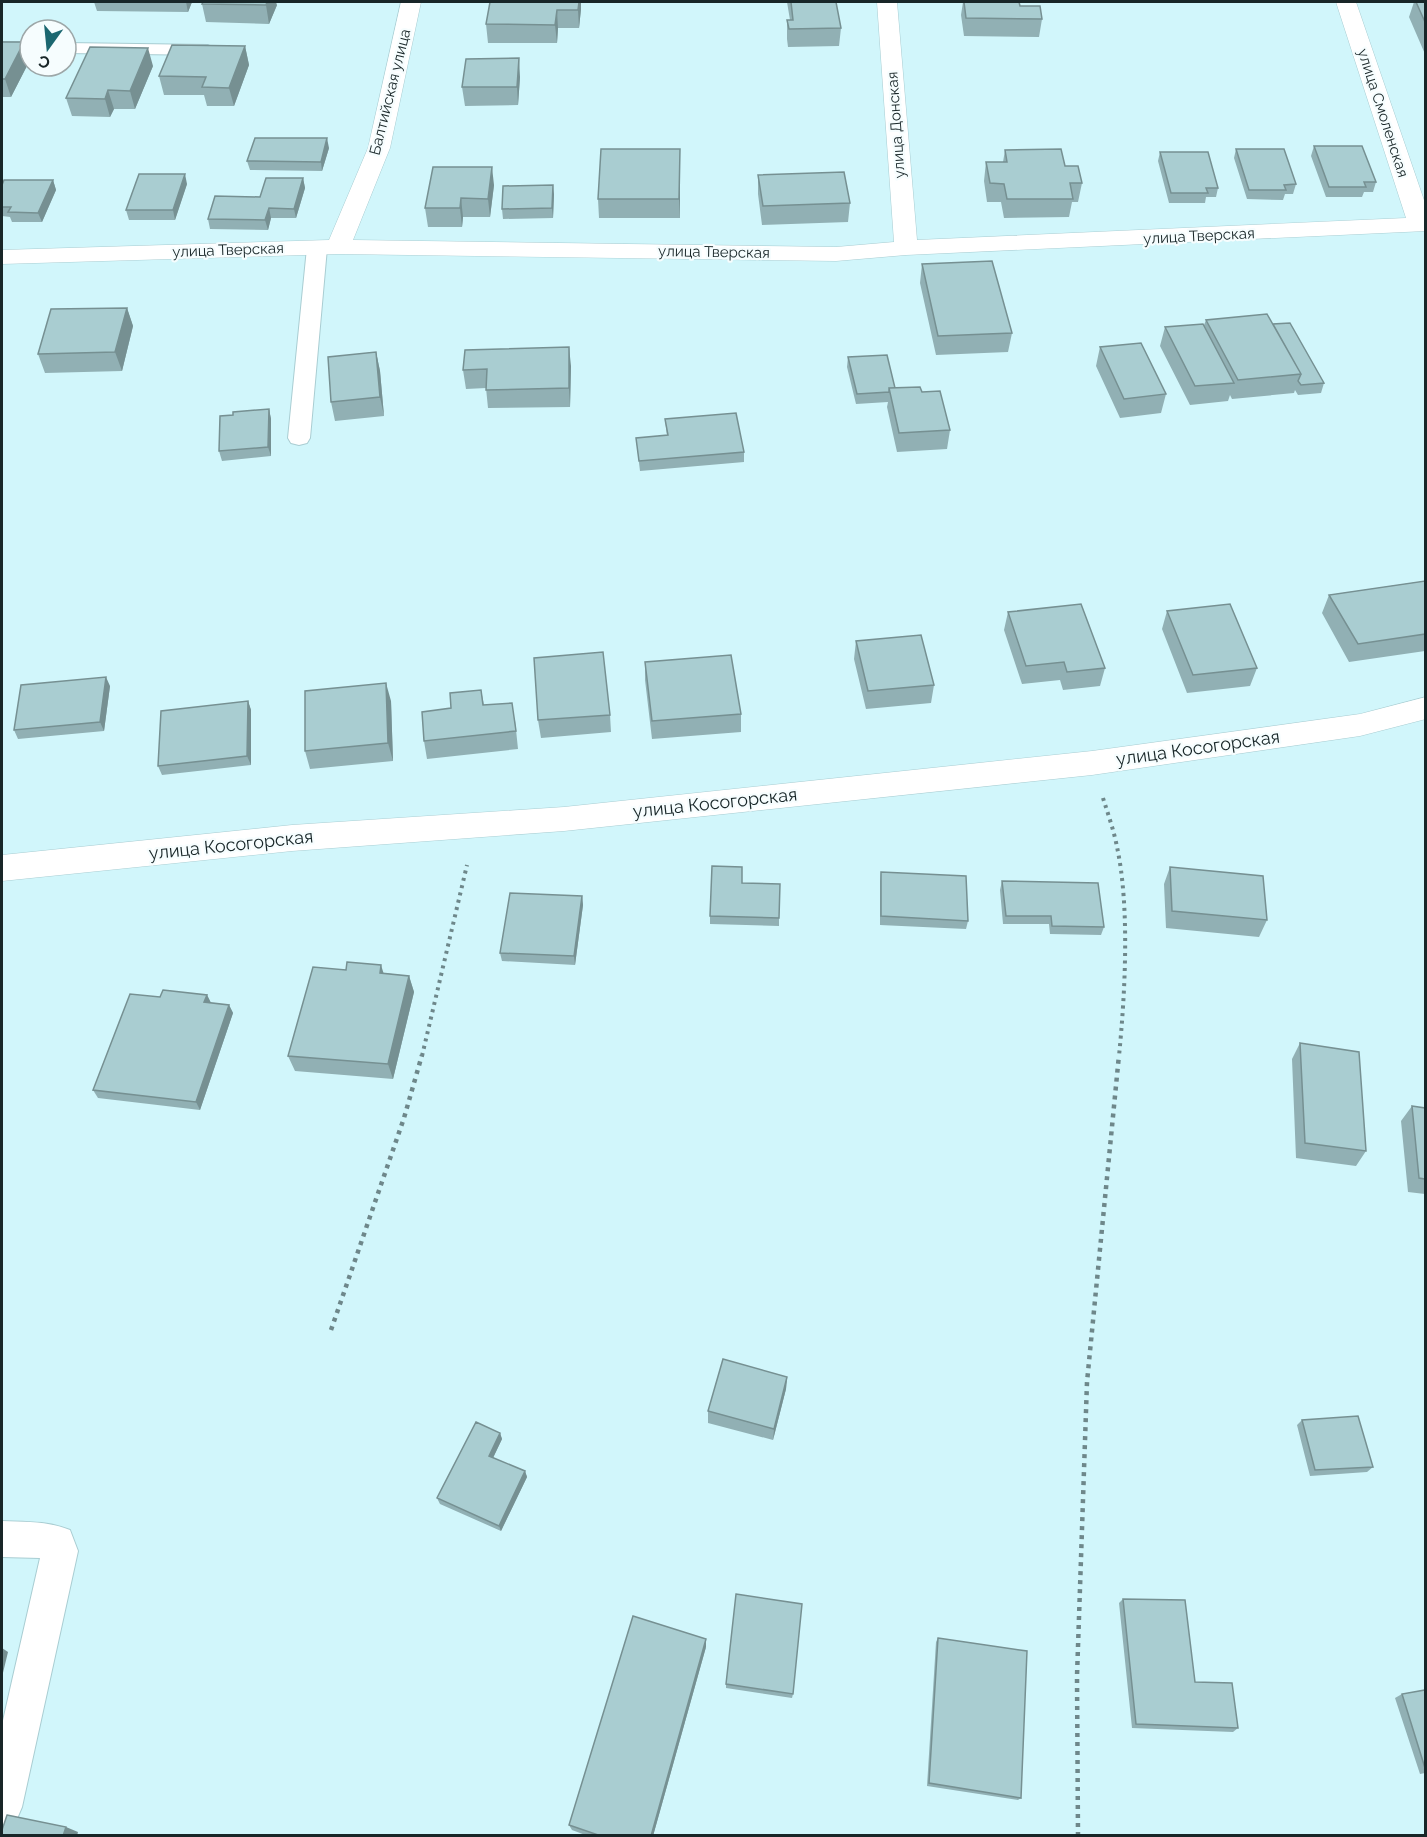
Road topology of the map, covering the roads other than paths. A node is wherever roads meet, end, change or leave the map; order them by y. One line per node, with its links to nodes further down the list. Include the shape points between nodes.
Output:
1 (411, 2): 9 (street, Балтийская улица, via 379,147)
2 (887, 2): 10 (street, улица Донская)
3 (1346, 2): 8 (street, улица Смоленская)
4 (2, 47): 5 (lane)
5 (18, 48)
6 (78, 48): 7 (lane)
7 (228, 50)
8 (1423, 224): 10 (street, улица Тверская)
9 (327, 247): 10 (street, улица Тверская, via 836,254); 11 (street, улица Тверская); 12 (lane)
10 (906, 248)
11 (2, 257)
12 (299, 438)
13 (1425, 708): 14 (street, улица Косогорская, via 1360,725 1092,763 564,819 292,838)
14 (2, 868)
15 (2, 1539): 16 (lane, via 47,1540 57,1543 60,1551)
16 (2, 1807)

